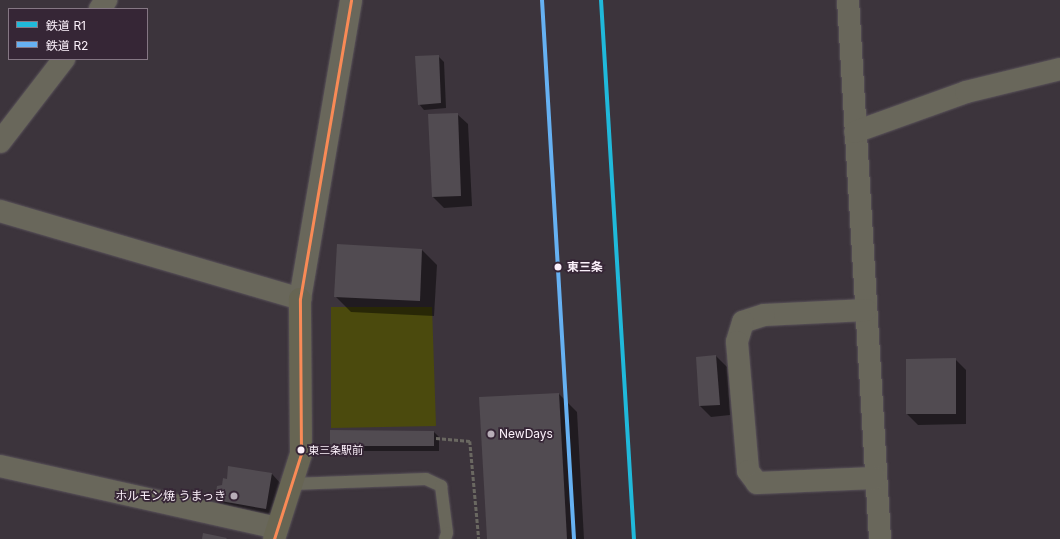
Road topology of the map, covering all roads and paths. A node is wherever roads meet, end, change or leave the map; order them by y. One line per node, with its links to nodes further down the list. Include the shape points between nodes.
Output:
1 (351, 0): 8 (street)
2 (848, 0): 5 (street)
3 (63, 60): 6 (street)
4 (1060, 69): 5 (street, via 966,92)
5 (855, 132): 9 (street)
6 (0, 142)
7 (0, 212): 8 (street)
8 (300, 299): 13 (main road, via 302,454)
9 (866, 310): 12 (street); 12 (street, via 764,315 743,322 737,342 748,471 757,483)
10 (436, 438): 16 (path, via 470,441)
11 (0, 466): 14 (street)
12 (875, 478): 17 (street)
13 (292, 484): 14 (main road); 15 (lane, via 426,479 441,486 447,533)
14 (276, 534)
15 (445, 539)
16 (479, 539)
17 (880, 539)

